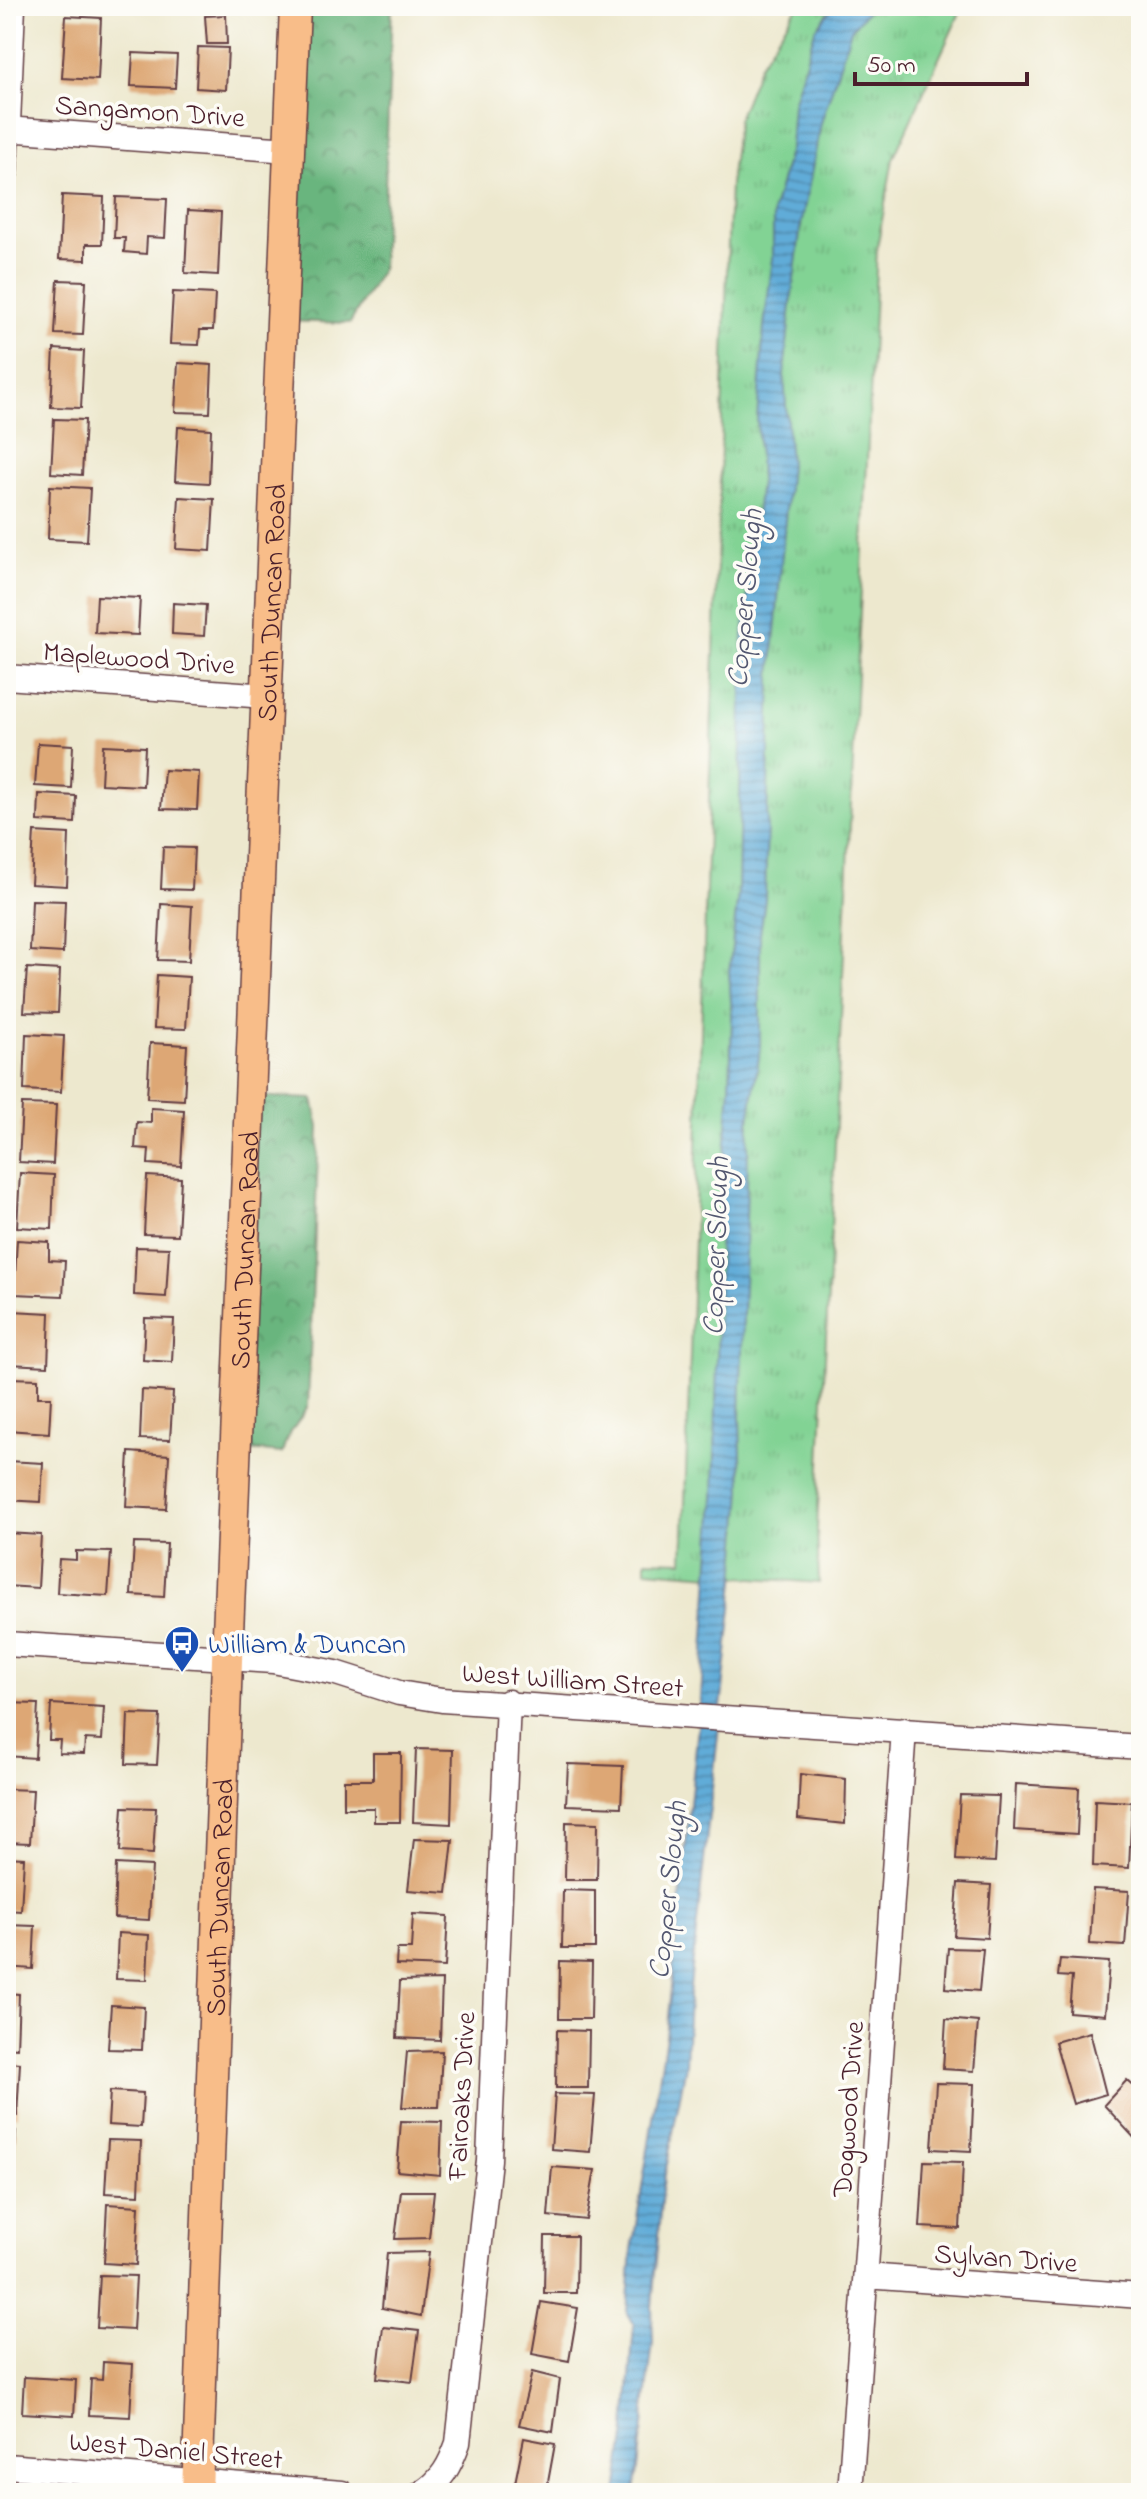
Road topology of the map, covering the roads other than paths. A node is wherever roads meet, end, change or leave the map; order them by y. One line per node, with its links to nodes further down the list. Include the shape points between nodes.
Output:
1 (13, 6): 3 (street)
2 (295, 6): 4 (main road, South Duncan Road)
3 (7, 130): 4 (street, Sangamon Drive); 5 (street)
4 (289, 150): 7 (main road, South Duncan Road)
5 (6, 171)
6 (6, 677): 7 (street, Maplewood Drive)
7 (267, 696): 9 (main road, South Duncan Road)
8 (6, 1644): 9 (street, West William Street)
9 (227, 1659): 10 (street, West William Street, via 298,1665 442,1700); 16 (main road, South Duncan Road)
10 (508, 1702): 11 (street, West William Street); 17 (street, Fairoaks Drive, via 489,2160 458,2443 449,2467)
11 (904, 1730): 12 (street, West William Street); 13 (street, Dogwood Drive)
12 (1141, 1747)
13 (866, 2276): 14 (street, Sylvan Drive); 19 (street, Dogwood Drive)
14 (1141, 2296)
15 (6, 2466): 16 (street, West Daniel Street)
16 (197, 2487): 18 (street, West Daniel Street)
17 (429, 2489)
18 (342, 2493)
19 (850, 2493)

